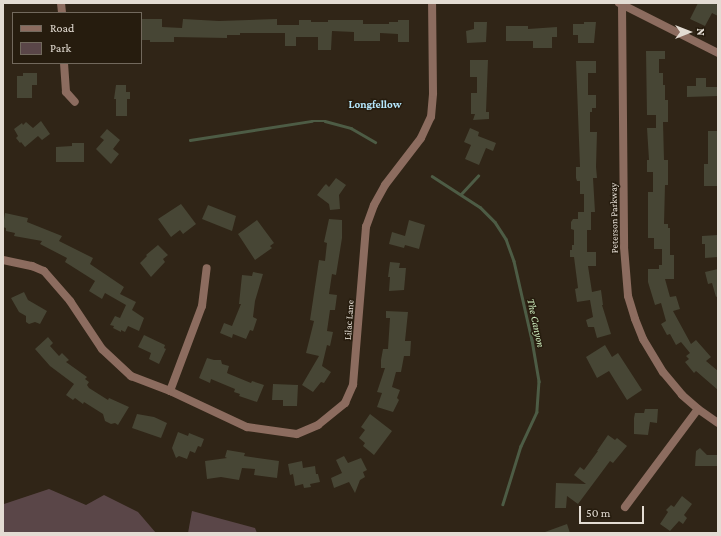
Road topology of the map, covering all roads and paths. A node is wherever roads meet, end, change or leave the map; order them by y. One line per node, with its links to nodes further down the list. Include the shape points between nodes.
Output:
1 (432, 3): 8 (street, Lilac Lane, via 431,117 421,138 385,186 366,227 354,385 345,403 318,425 291,434 247,427)
2 (620, 4): 3 (street); 9 (street, Peterson Parkway, via 624,248 628,296 635,319 653,357 672,384)
3 (718, 54)
4 (64, 64): 5 (street, via 66,92)
5 (75, 102)
6 (3, 260): 8 (street, Lilac Lane, via 44,271 70,300 102,349 111,358 131,376)
7 (207, 268): 8 (street, via 202,306)
8 (170, 391)
9 (698, 409): 10 (street, Peterson Parkway); 11 (street)
10 (718, 423)
11 (625, 507)

